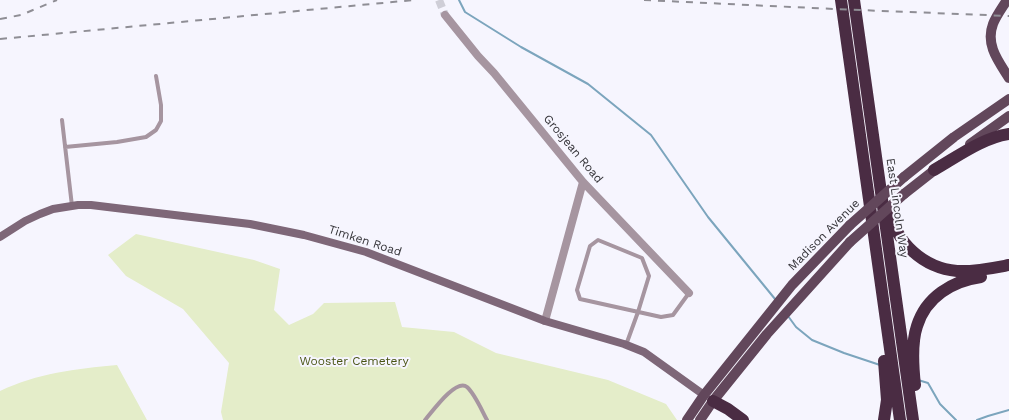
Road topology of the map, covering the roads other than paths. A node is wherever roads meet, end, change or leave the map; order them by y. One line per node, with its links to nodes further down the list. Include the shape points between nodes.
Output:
1 (841, 0): 24 (highway, via 876,252)
2 (854, 0): 25 (highway, East Lincoln Way, via 902,344)
3 (860, 0): 17 (highway, via 891,217 895,228 916,255 933,265 970,271)
4 (1007, 0): 7 (main road, via 993,24 991,45)
5 (445, 14): 14 (street, Grosjean Road)
6 (156, 76): 12 (lane, via 161,121 156,130 146,136 117,142)
7 (1009, 78)
8 (1009, 99): 23 (main road, Madison Avenue, bridge, via 954,137 850,225 792,285 760,324)
9 (1009, 116): 13 (main road, Madison Avenue)
10 (62, 120): 12 (lane)
11 (1009, 134): 13 (highway, via 985,141)
12 (65, 147): 15 (lane)
13 (934, 170): 23 (main road, Madison Avenue, bridge, via 850,242)
14 (583, 182): 19 (street, Grosjean Road); 21 (street)
15 (72, 206): 16 (street, Timken Road, via 53,209 25,220); 21 (street, Timken Road, via 91,205 250,224 304,235 366,252)
16 (0, 237)
17 (1009, 265)
18 (1009, 273): 25 (highway, via 966,279 950,286 928,305 916,327)
19 (689, 293): 20 (lane, via 673,315 661,317)
20 (638, 312): 20 (lane, via 580,299 577,290 590,246 598,240 642,258 649,276); 22 (lane)
21 (545, 321): 22 (street, Timken Road)
22 (626, 345): 23 (street, Timken Road, via 657,360)
23 (708, 398): 28 (main road, Madison Avenue); 29 (main road, Madison Avenue); 30 (highway); 31 (highway)
24 (892, 402): 32 (highway); 33 (highway)
25 (915, 416)
26 (425, 420): 27 (lane, via 452,390 462,385 471,392)
27 (487, 420)
28 (687, 420)
29 (700, 420)
30 (730, 420)
31 (743, 420)
32 (884, 420)
33 (900, 420)

